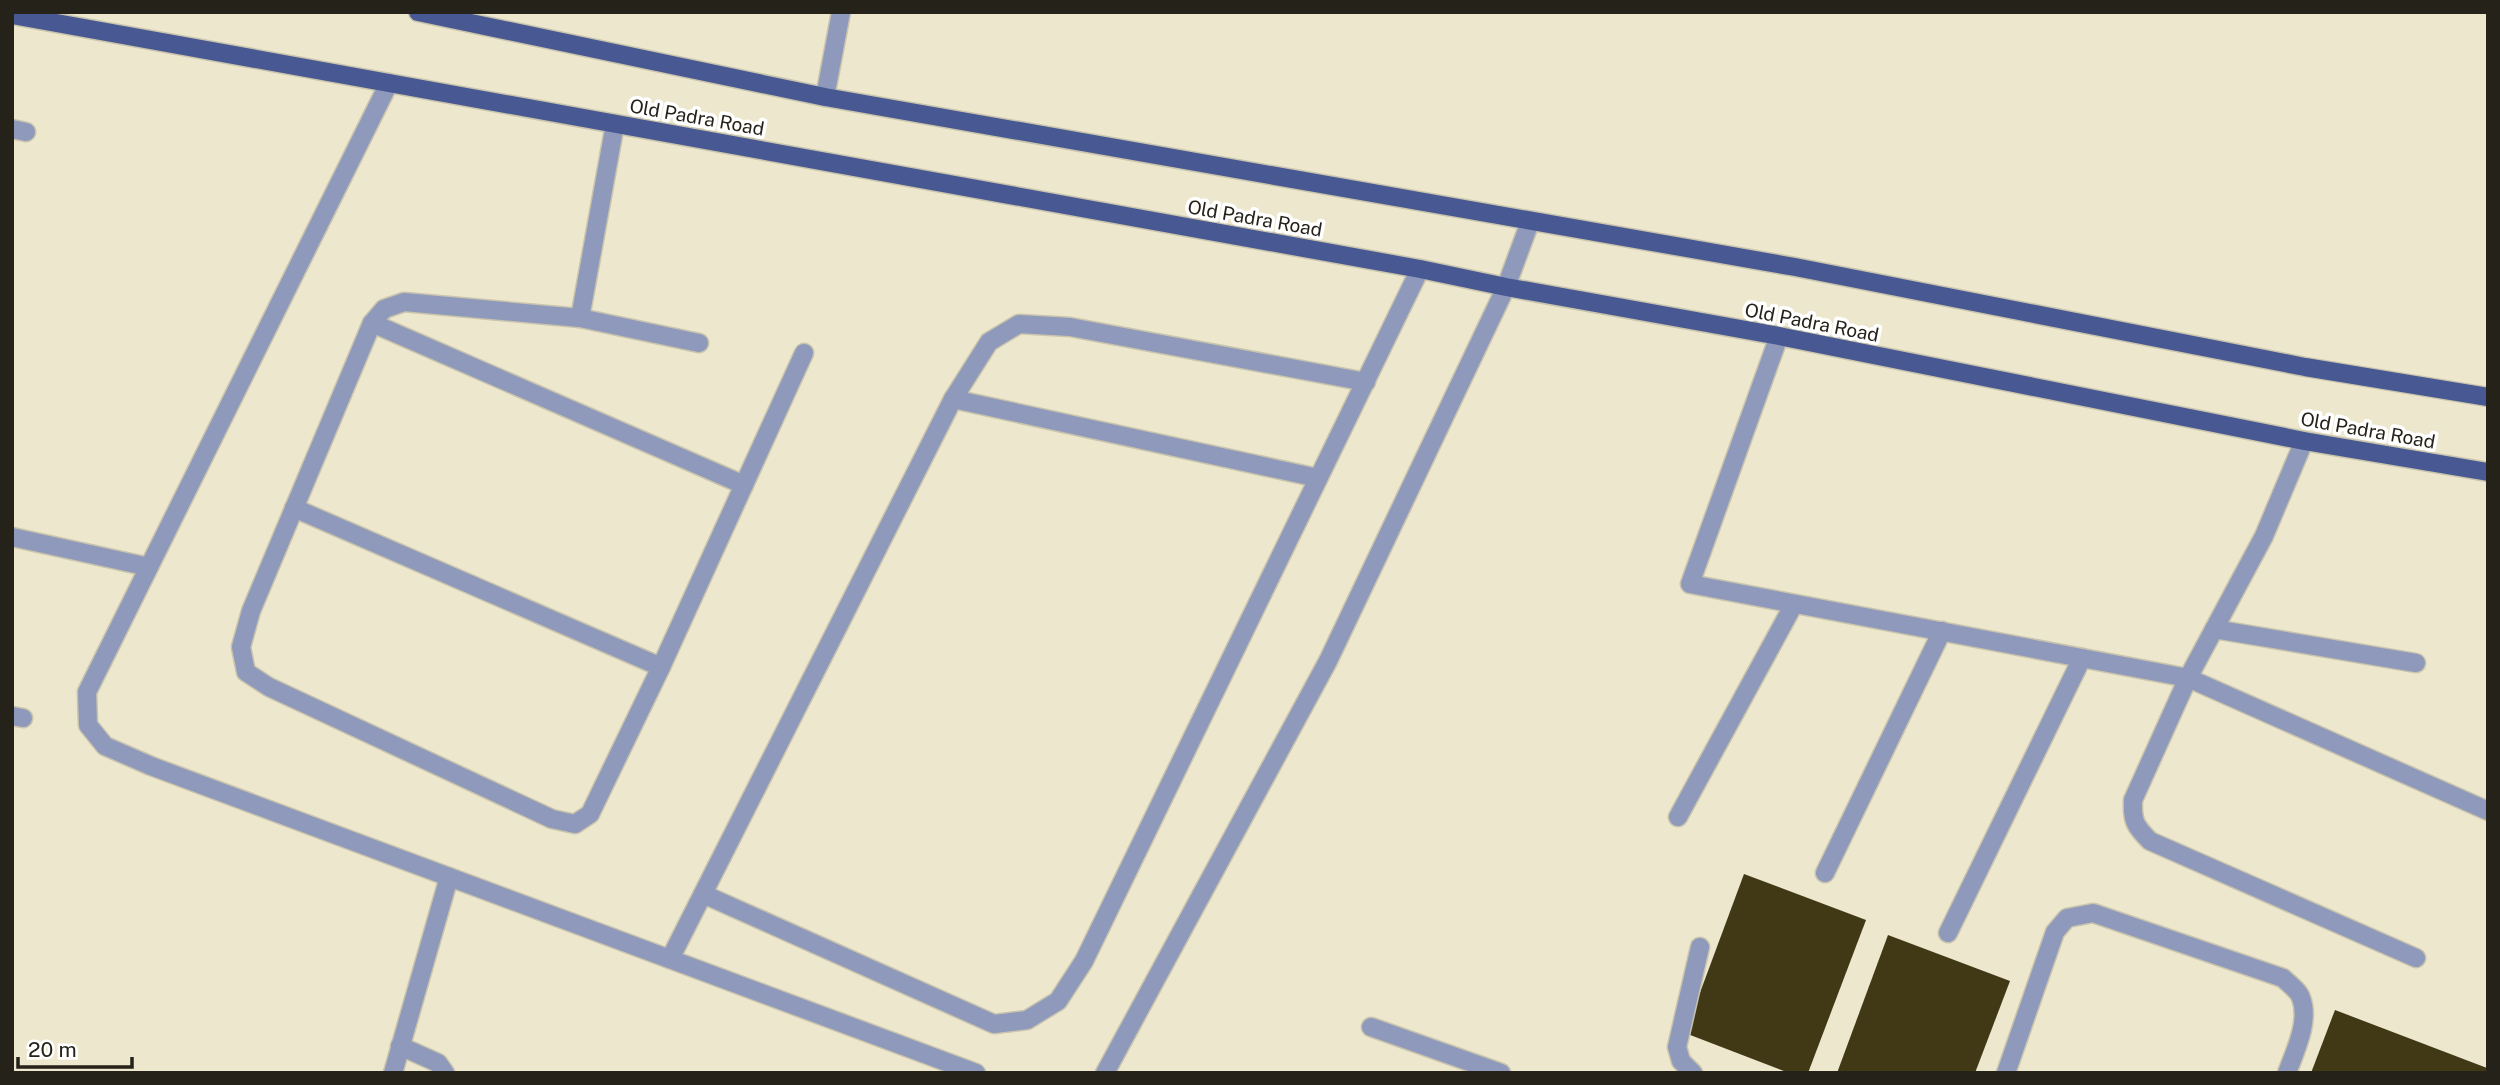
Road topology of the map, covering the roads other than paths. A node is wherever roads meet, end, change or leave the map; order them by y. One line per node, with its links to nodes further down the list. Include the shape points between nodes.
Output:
1 (418, 12): 5 (main road)
2 (841, 12): 5 (street)
3 (12, 16): 4 (main road, Old Padra Road)
4 (389, 83): 6 (main road, Old Padra Road); 24 (street)
5 (825, 97): 7 (main road)
6 (615, 124): 8 (main road, Old Padra Road); 10 (street)
7 (1531, 222): 9 (street); 16 (main road)
8 (1420, 269): 9 (main road, Old Padra Road); 15 (street)
9 (1506, 287): 12 (main road, Old Padra Road); 46 (street, via 1328,661)
10 (580, 318): 11 (street, via 404,302 384,309); 13 (street)
11 (372, 323): 21 (street); 22 (street)
12 (1779, 336): 18 (main road, Old Padra Road); 25 (street, via 1690,584)
13 (699, 343)
14 (804, 353): 21 (street)
15 (1366, 382): 17 (street, via 1069,327 1019,324 989,342); 20 (street)
16 (2488, 397)
17 (953, 399): 20 (street); 36 (street)
18 (2304, 441): 19 (main road, Old Padra Road); 26 (street, via 2264,536)
19 (2488, 472)
20 (1318, 478): 36 (street, via 1084,961 1058,1001 1027,1020 994,1024)
21 (744, 485): 30 (street)
22 (294, 508): 30 (street); 30 (street, via 251,611 241,647 246,672 269,687 552,819 575,824 590,814)
23 (12, 537): 24 (street)
24 (149, 567): 35 (street, via 87,692 88,725 105,746)
25 (1794, 604): 27 (street); 33 (street)
26 (2214, 629): 29 (street); 31 (street)
27 (1942, 632): 28 (street); 34 (street)
28 (2082, 658): 31 (street); 37 (street)
29 (2416, 663)
30 (661, 667)
31 (2188, 678): 32 (street); 39 (street, via 2133,800 2136,826 2150,841)
32 (2488, 811)
33 (1678, 817)
34 (1825, 873)
35 (449, 877): 40 (street); 42 (street)
36 (703, 894): 40 (street)
37 (1948, 933)
38 (1700, 947): 48 (street, via 1677,1046 1681,1061)
39 (2416, 958)
40 (670, 959): 45 (street)
41 (1371, 1027): 47 (street)
42 (400, 1046): 43 (street); 44 (street, via 438,1063)
43 (393, 1073)
44 (444, 1073)
45 (976, 1073)
46 (1105, 1073)
47 (1501, 1073)
48 (1693, 1073)
49 (2006, 1073): 50 (street, via 2055,932 2067,918 2094,914 2283,978 2301,996 2304,1012)
50 (2287, 1073)

